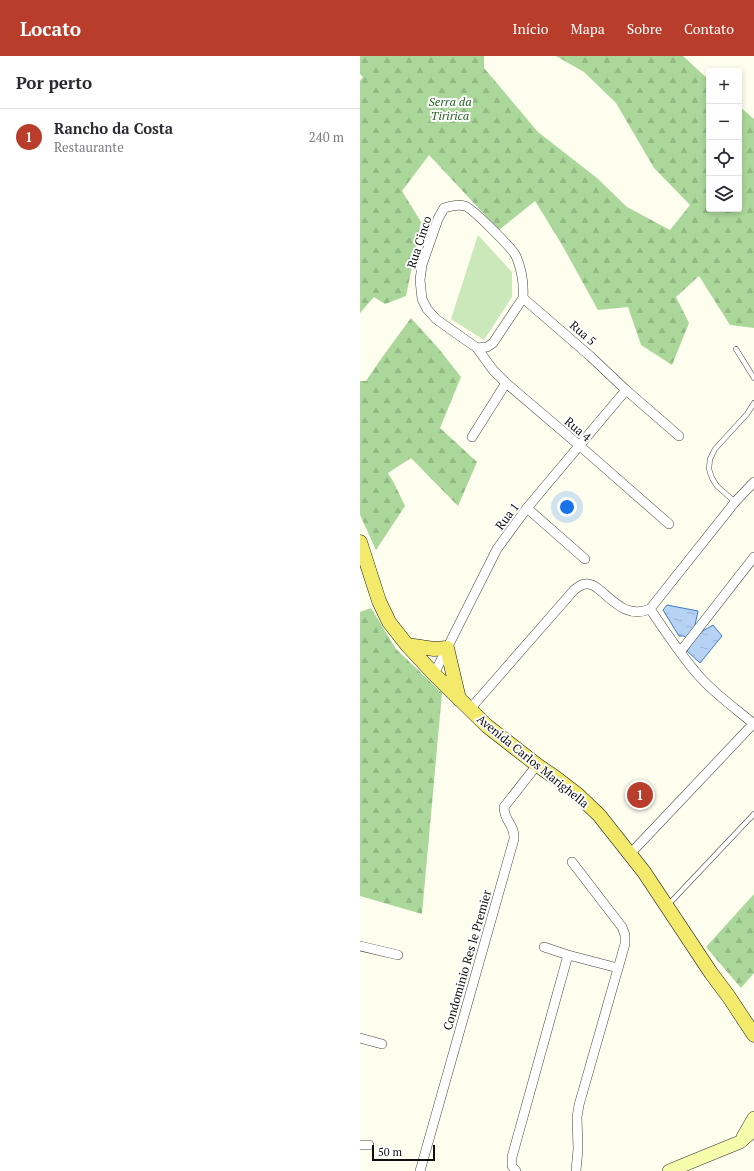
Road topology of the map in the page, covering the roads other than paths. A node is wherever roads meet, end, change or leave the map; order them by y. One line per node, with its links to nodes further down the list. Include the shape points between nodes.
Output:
1 (523, 298): 2 (street, via 493,343 486,348); 2 (street, Rua Cinco, via 522,271 515,254 501,237 466,206 444,208 422,265 422,299 427,310 436,319); 6 (street, Rua 5)
2 (477, 348): 5 (street, Rua 4)
3 (736, 349): 4 (lane)
4 (754, 378)
5 (506, 383): 9 (street); 10 (street, Rua 4)
6 (626, 390): 8 (street, Rua 5); 10 (street, Rua 1)
7 (754, 403): 12 (lane, via 710,459 709,469 712,478)
8 (679, 436)
9 (472, 437)
10 (580, 446): 13 (street, Rua 1); 14 (street, Rua 4)
11 (754, 482): 12 (street)
12 (735, 502): 18 (street)
13 (527, 508): 17 (street); 20 (street, Rua 1, via 497,549)
14 (669, 524)
15 (360, 542): 19 (main road, Avenida Carlos Marighella, via 379,601 389,622)
16 (754, 557): 21 (street)
17 (585, 559)
18 (650, 609): 21 (street); 24 (street, via 643,612 623,609 594,585 580,585)
19 (407, 645): 20 (main road); 22 (main road, Avenida Carlos Marighella)
20 (447, 648): 22 (street, Rua 1); 23 (main road)
21 (680, 652): 25 (street, via 713,690)
22 (434, 674): 23 (main road, Avenida Carlos Marighella)
23 (459, 699): 24 (main road, Avenida Carlos Marighella)
24 (470, 709): 26 (main road, Avenida Carlos Marighella, via 487,726)
25 (754, 723): 28 (street)
26 (537, 765): 28 (main road, Avenida Carlos Marighella, via 578,795 599,815); 44 (street, Condominio Res le Premier, via 504,807 504,814 512,827 514,839)
27 (754, 814): 30 (lane)
28 (630, 854): 30 (main road, Avenida Carlos Marighella)
29 (572, 862): 35 (street, via 622,927 625,944)
30 (666, 906): 36 (main road, Avenida Carlos Marighella)
31 (360, 946): 33 (street)
32 (544, 946): 34 (street)
33 (398, 955)
34 (568, 955): 35 (street); 45 (street, via 512,1157 512,1166)
35 (618, 968): 46 (street, via 579,1106)
36 (729, 997): 37 (main road, Avenida Carlos Marighella); 38 (main road, Avenida Carlos Marighella)
37 (754, 1017)
38 (754, 1035)
39 (360, 1038): 40 (street)
40 (382, 1044)
41 (754, 1118): 43 (street)
42 (754, 1130): 43 (street)
43 (740, 1142): 47 (street)
44 (420, 1171)
45 (516, 1171)
46 (576, 1171)
47 (669, 1171)

